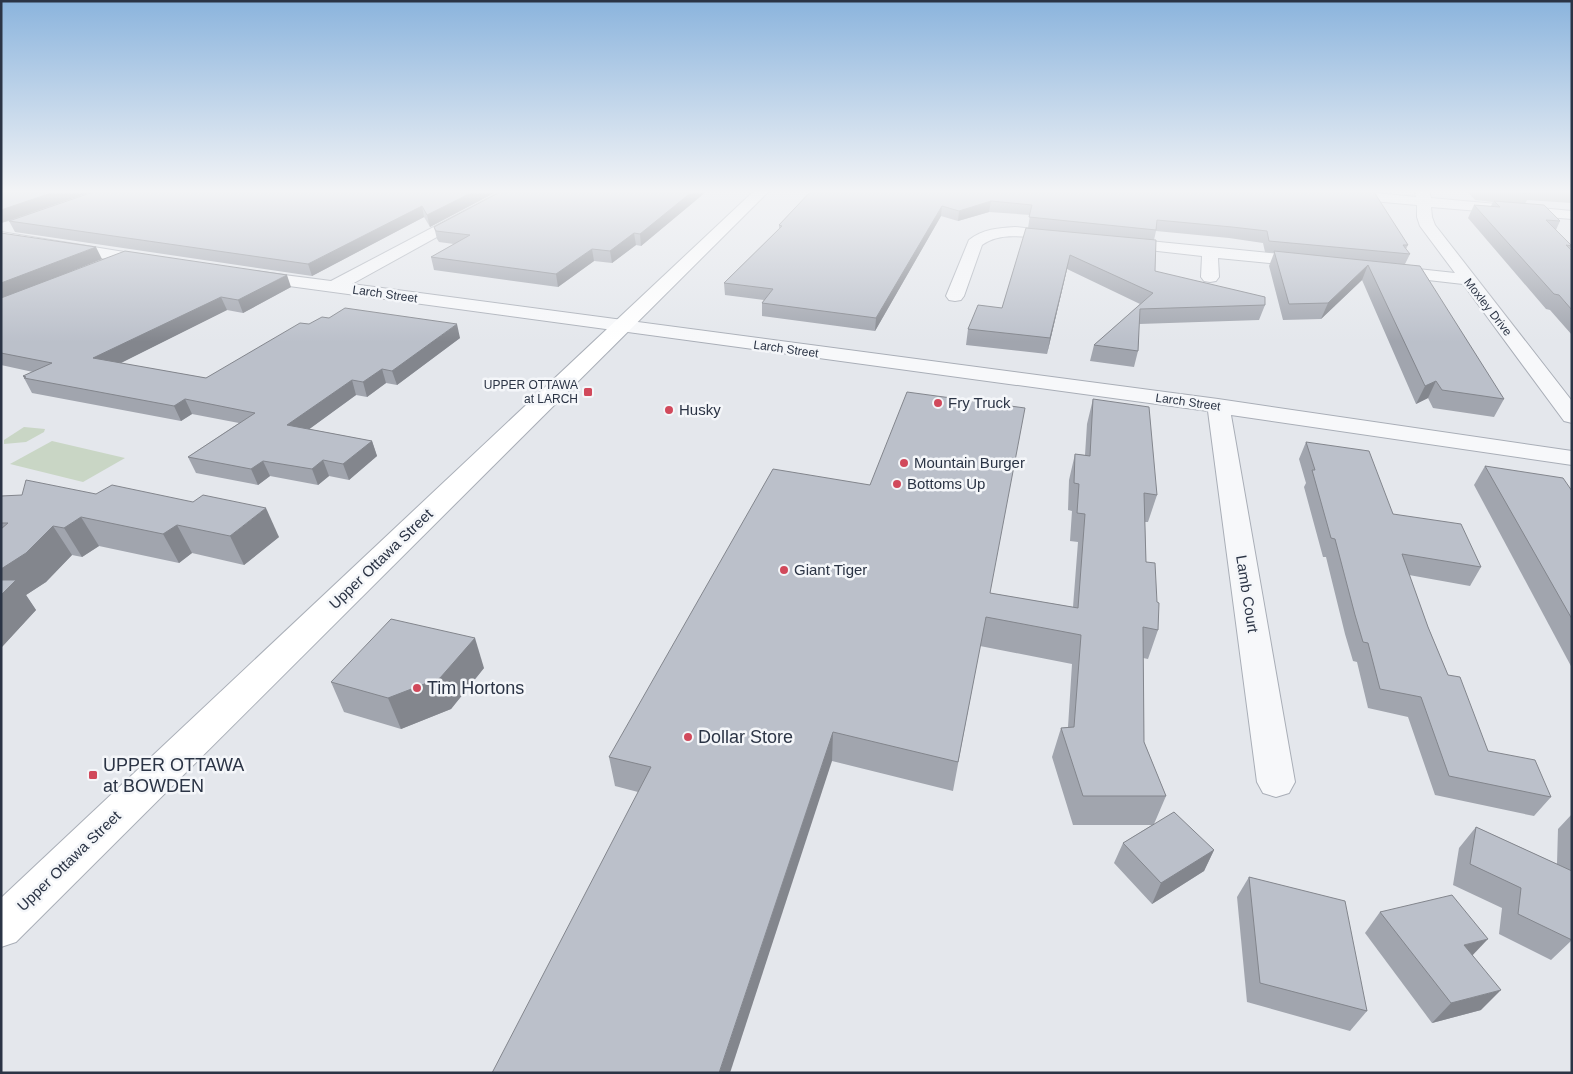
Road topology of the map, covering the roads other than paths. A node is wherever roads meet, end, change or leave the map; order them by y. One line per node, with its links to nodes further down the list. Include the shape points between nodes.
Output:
1 (22, 241): 8 (street)
2 (420, 241): 16 (street)
3 (710, 241): 18 (main road, Upper Ottawa Street)
4 (977, 241): 17 (street)
5 (1438, 241): 15 (street, Moxley Drive)
6 (1106, 242): 7 (street)
7 (1210, 252): 10 (street); 14 (street)
8 (126, 257): 9 (street); 11 (street)
9 (166, 263)
10 (1325, 264)
11 (100, 268)
12 (1372, 269): 15 (street)
13 (235, 273): 16 (street, Larch Street)
14 (1210, 277)
15 (1465, 278): 20 (street, Moxley Drive)
16 (334, 287): 18 (street, Larch Street)
17 (955, 296)
18 (621, 327): 19 (street, Larch Street); 23 (main road, Upper Ottawa Street)
19 (1218, 406): 21 (street, Larch Street); 22 (street, Lamb Court)
20 (1572, 416)
21 (1572, 458)
22 (1276, 782)
23 (1, 927)

